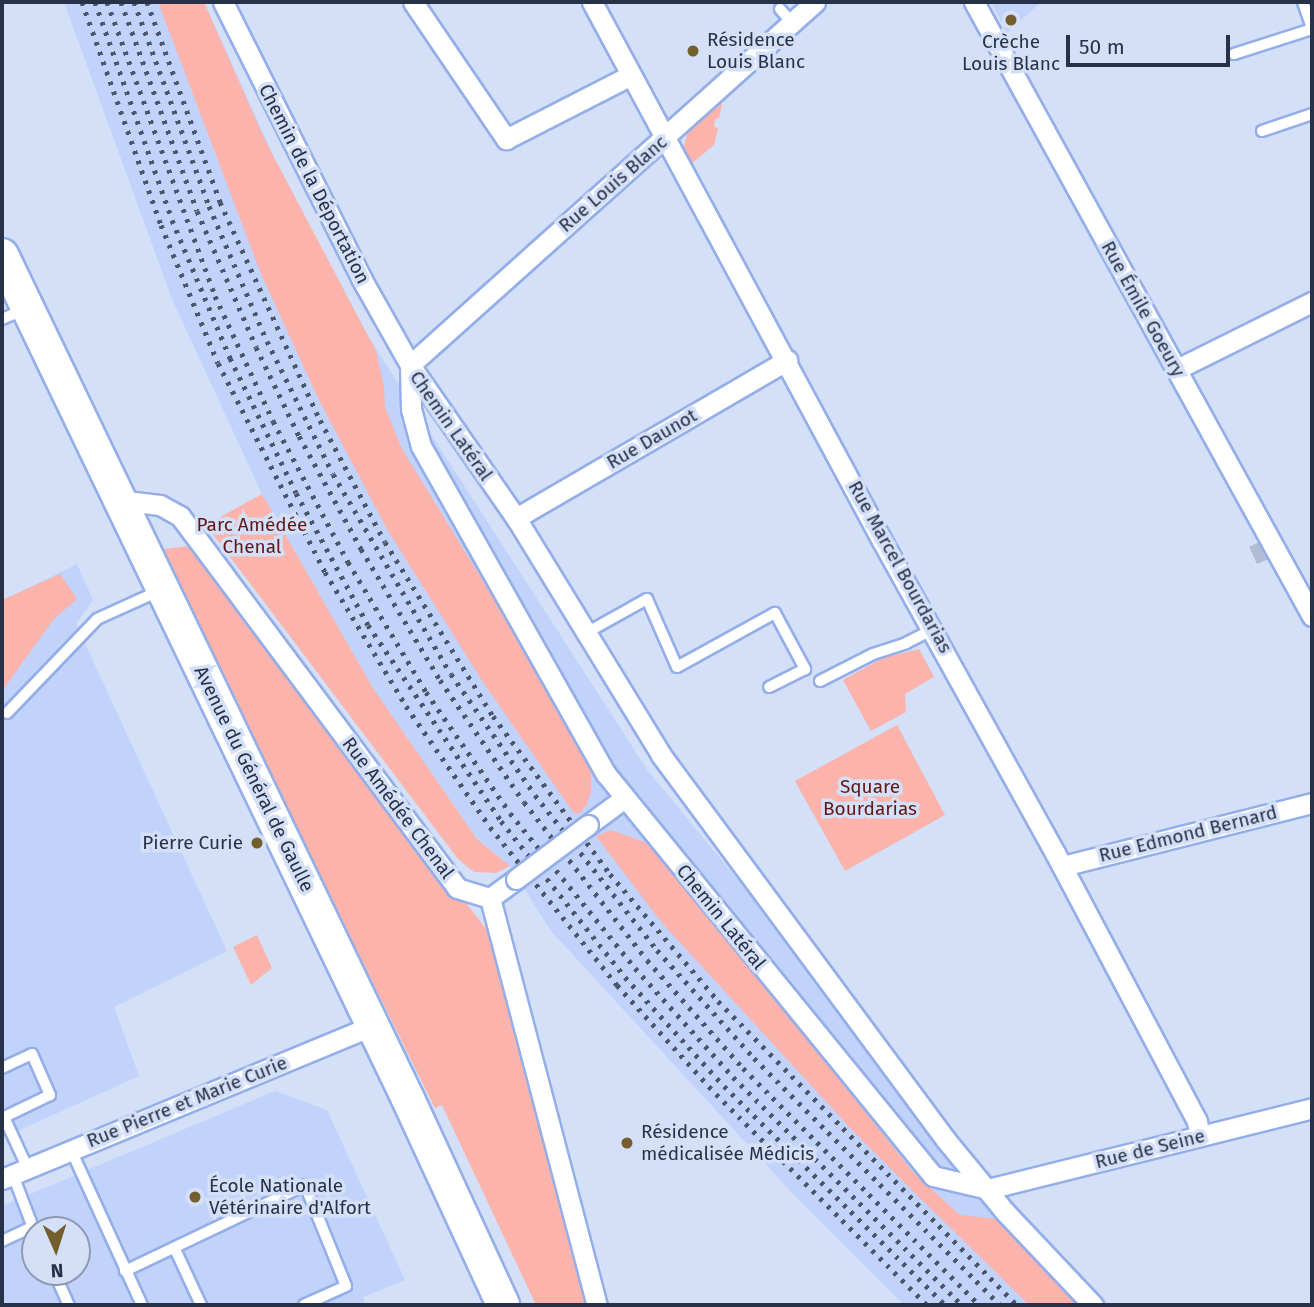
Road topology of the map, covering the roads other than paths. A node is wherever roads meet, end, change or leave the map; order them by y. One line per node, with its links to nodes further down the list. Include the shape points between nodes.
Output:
1 (223, 2): 17 (street, Chemin de la Déportation, via 361,278)
2 (413, 2): 9 (street, via 506,139)
3 (592, 2): 9 (street, Rue Marcel Bourdarias)
4 (815, 2): 12 (street, Rue Louis Blanc, via 786,16)
5 (974, 2): 18 (street, Rue Émile Goeury)
6 (1303, 2): 7 (lane)
7 (1312, 28): 8 (lane)
8 (1234, 54)
9 (631, 75): 12 (street, Rue Marcel Bourdarias)
10 (1312, 114): 11 (lane)
11 (1262, 131)
12 (666, 139): 16 (street, Rue Marcel Bourdarias); 17 (street, Rue Louis Blanc)
13 (2, 255): 15 (main road, Avenue du Général de Gaulle)
14 (1312, 302): 18 (street)
15 (14, 314): 19 (main road, Avenue du Général de Gaulle)
16 (787, 360): 20 (street, Rue Daunot); 23 (street, Rue Marcel Bourdarias)
17 (410, 365): 20 (street, Chemin Latéral); 28 (street, Chemin Latéral, via 411,409 421,446)
18 (1177, 369): 22 (street, Rue Émile Goeury)
19 (118, 500): 21 (main road, Avenue du Général de Gaulle); 31 (street, Rue Amédée Chenal, via 160,505 180,516 457,888)
20 (516, 518): 24 (street, Chemin Latéral)
21 (161, 590): 27 (lane, via 97,619); 32 (main road, Avenue du Général de Gaulle)
22 (1312, 615)
23 (934, 629): 25 (lane); 30 (street, Rue Marcel Bourdarias)
24 (586, 633): 26 (lane, via 647,599 677,667 775,613 805,669); 39 (street, Chemin Latéral, via 661,755 946,1140)
25 (820, 681)
26 (769, 687)
27 (7, 713)
28 (623, 799): 31 (street, bridge); 39 (street, Chemin Latéral, via 933,1176)
29 (1312, 803): 30 (street, Rue Edmond Bernard)
30 (1063, 866): 36 (street, Rue Marcel Bourdarias, via 1197,1121)
31 (490, 898): 51 (street)
32 (373, 1025): 37 (street, Rue Pierre et Marie Curie); 50 (main road, Avenue du Général de Gaulle)
33 (2, 1068): 35 (lane, via 32,1054 50,1095)
34 (1312, 1108): 36 (street, Rue de Seine)
35 (3, 1117): 38 (lane)
36 (1200, 1136): 39 (street, Rue de Seine)
37 (71, 1150): 38 (street, Rue Pierre et Marie Curie); 44 (lane)
38 (15, 1174): 40 (lane)
39 (988, 1189): 52 (street, Chemin Latéral)
40 (29, 1216)
41 (21, 1234): 42 (lane)
42 (2, 1241)
43 (175, 1249): 44 (lane); 48 (lane); 49 (lane, via 306,1185 346,1286)
44 (125, 1271): 47 (lane)
45 (60, 1286): 46 (lane)
46 (69, 1305)
47 (142, 1305)
48 (201, 1305)
49 (304, 1305)
50 (503, 1305)
51 (597, 1305)
52 (1093, 1305)

